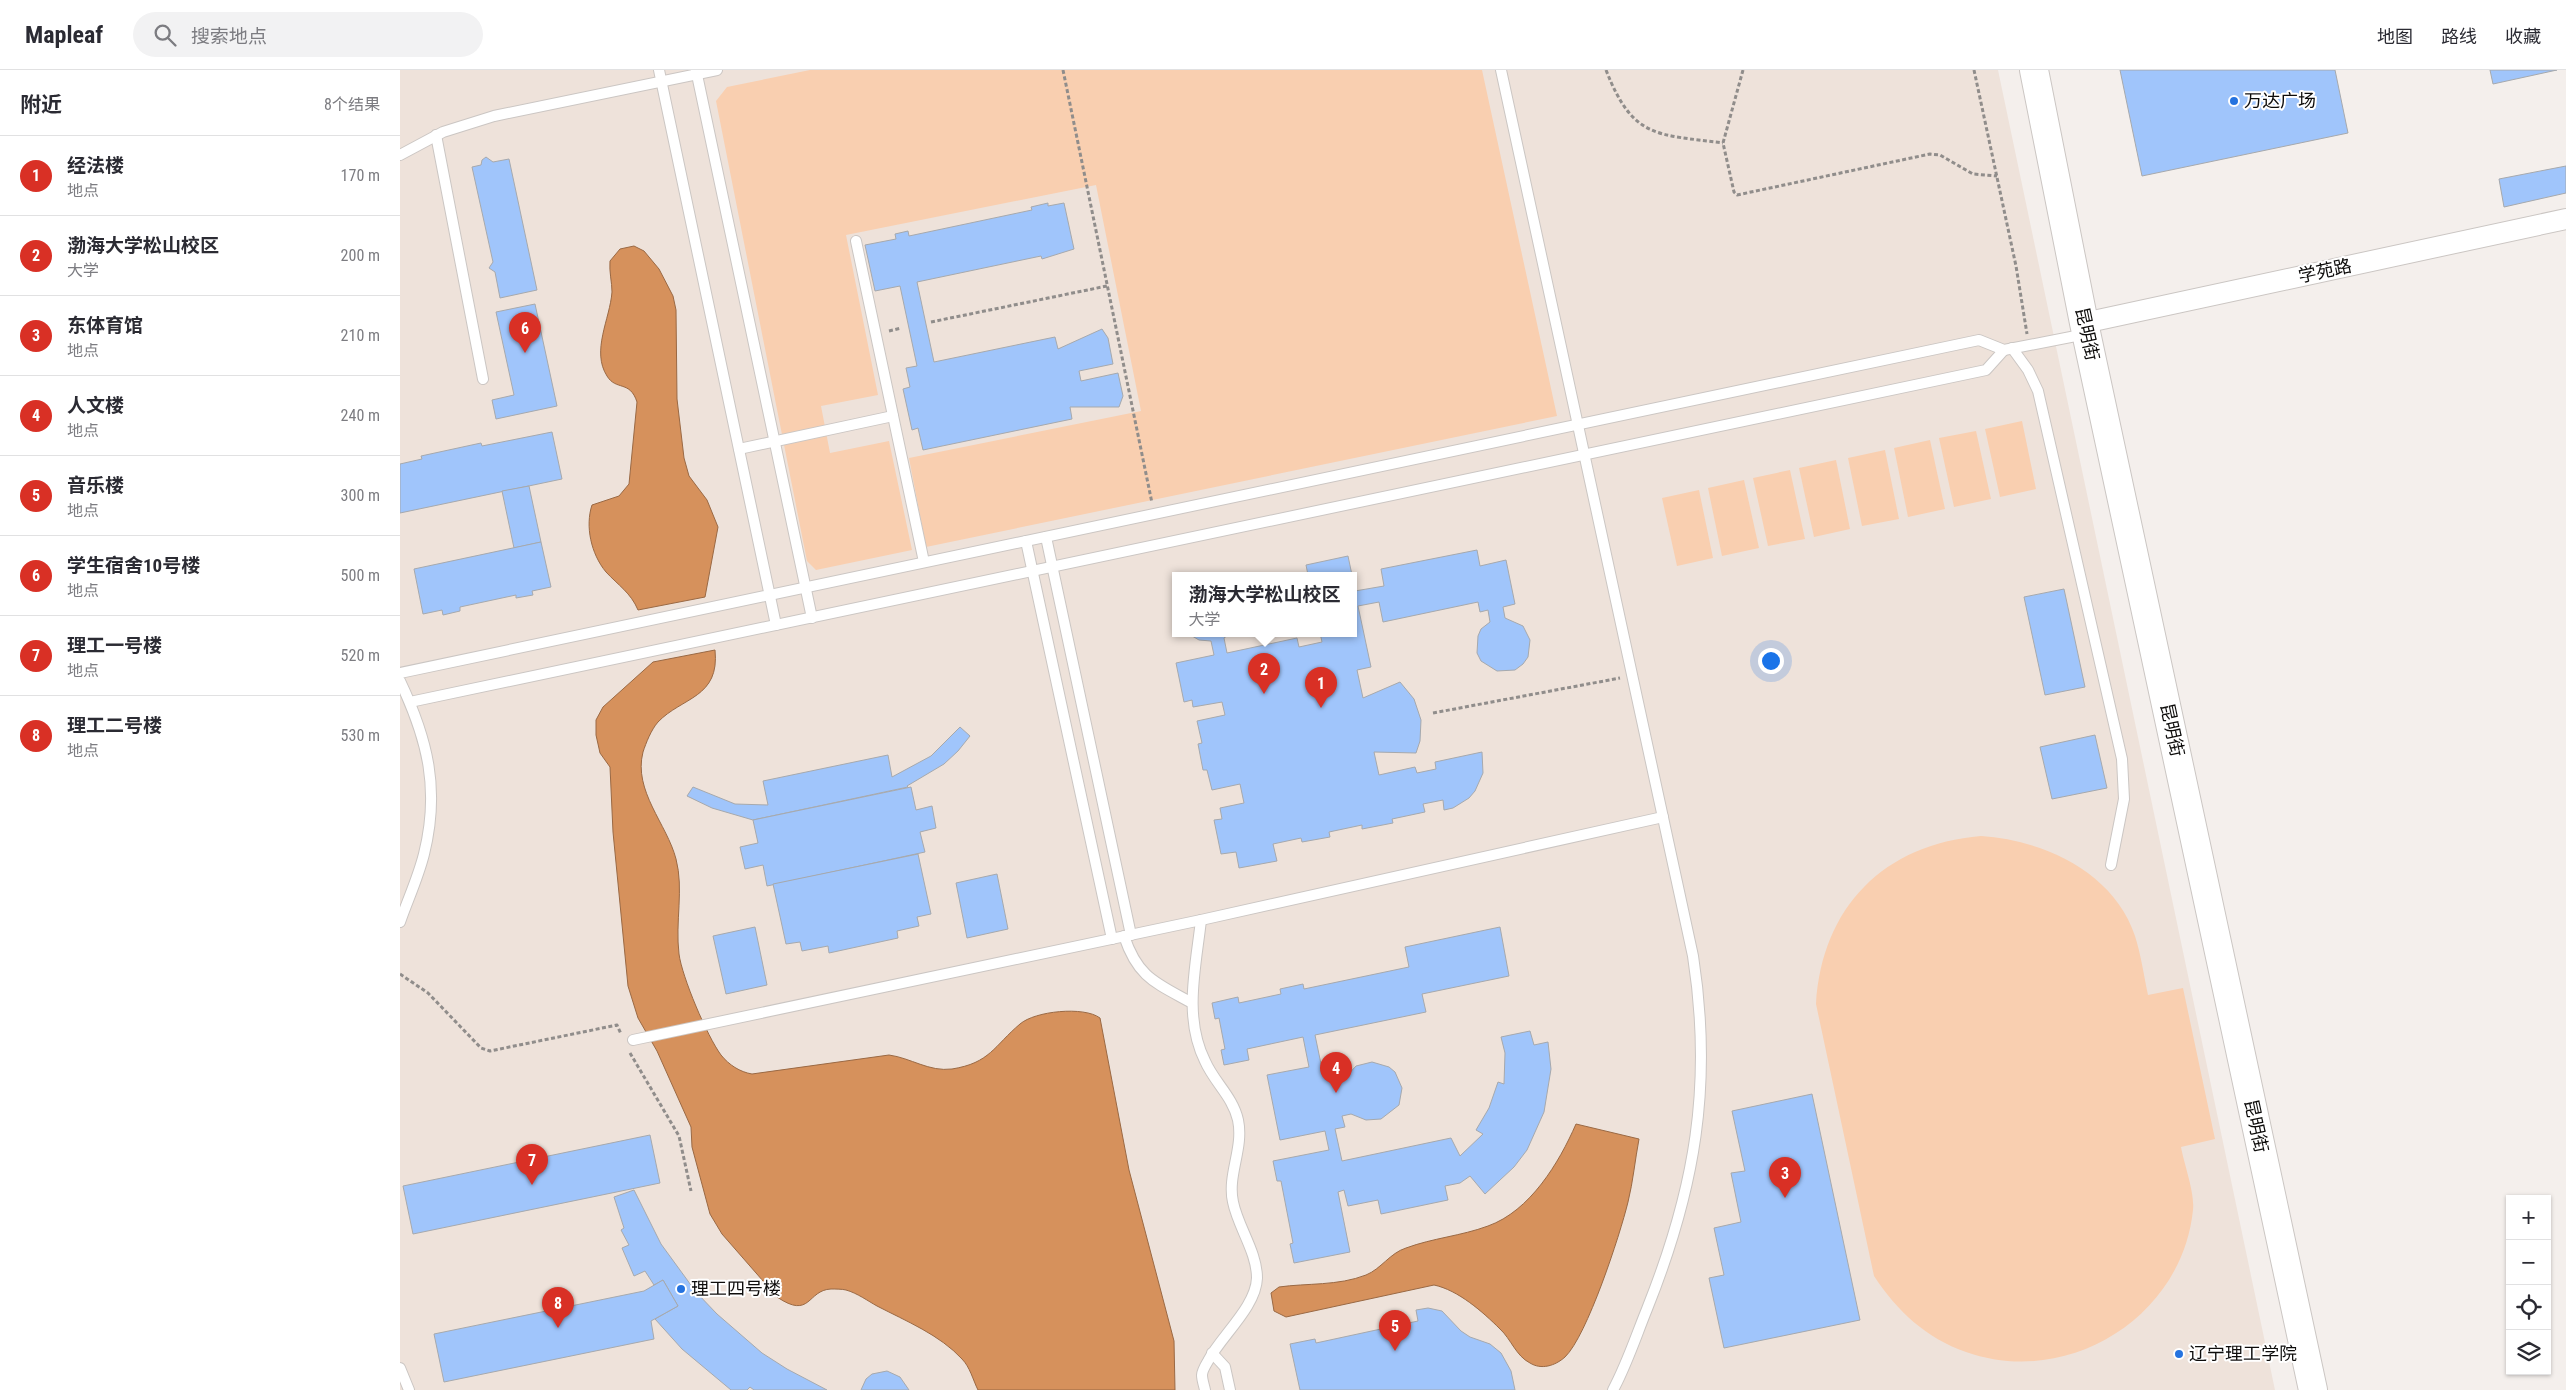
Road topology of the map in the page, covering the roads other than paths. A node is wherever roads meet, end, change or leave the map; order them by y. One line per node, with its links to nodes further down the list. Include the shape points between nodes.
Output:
1 (659, 70): 6 (lane)
2 (717, 70): 5 (lane)
3 (1501, 70): 15 (lane)
4 (2034, 70): 11 (street, 昆明街)
5 (697, 72): 6 (lane); 16 (lane)
6 (662, 81): 7 (lane, via 494,116); 17 (lane)
7 (436, 135): 8 (lane); 13 (lane)
8 (400, 155)
9 (2566, 219): 11 (street, 学苑路)
10 (856, 241): 14 (lane)
11 (2086, 328): 12 (lane); 46 (street, 昆明街)
12 (2008, 349): 15 (lane, via 1979,340); 18 (lane, via 1986,370); 32 (lane, via 2028,370 2038,391 2122,759 2124,799)
13 (483, 379)
14 (893, 416): 16 (lane); 21 (lane)
15 (1578, 424): 18 (lane); 19 (lane)
16 (775, 441): 17 (lane); 24 (lane)
17 (739, 449): 25 (lane)
18 (1584, 454): 22 (lane); 31 (lane)
19 (1046, 536): 20 (lane); 22 (lane)
20 (1026, 541): 21 (lane); 23 (lane)
21 (924, 562): 24 (lane)
22 (1052, 567): 23 (lane); 36 (lane)
23 (1033, 571): 26 (lane); 37 (lane)
24 (806, 587): 25 (lane); 26 (lane)
25 (770, 595): 27 (lane); 28 (lane)
26 (812, 618): 27 (lane)
27 (776, 625): 30 (lane)
28 (400, 673)
29 (400, 681): 30 (lane)
30 (410, 702): 33 (lane, via 428,759 432,809 424,854)
31 (1663, 817): 34 (lane); 45 (lane, via 1698,987 1702,1051 1700,1110 1691,1170 1660,1278)
32 (2111, 865)
33 (405, 899): 35 (lane)
34 (1201, 920): 36 (lane); 38 (lane)
35 (400, 922)
36 (1128, 935): 37 (lane); 38 (lane, via 1133,958 1147,978)
37 (1112, 939): 39 (lane)
38 (1192, 1003): 40 (lane, via 1197,1040 1204,1060 1232,1101 1239,1121 1240,1142 1232,1198 1256,1272 1255,1291)
39 (629, 1041)
40 (1212, 1353): 43 (lane, via 1202,1373); 44 (lane, via 1225,1367)
41 (400, 1368): 42 (lane)
42 (409, 1390)
43 (1205, 1390)
44 (1230, 1390)
45 (1613, 1390)
46 (2313, 1390)

